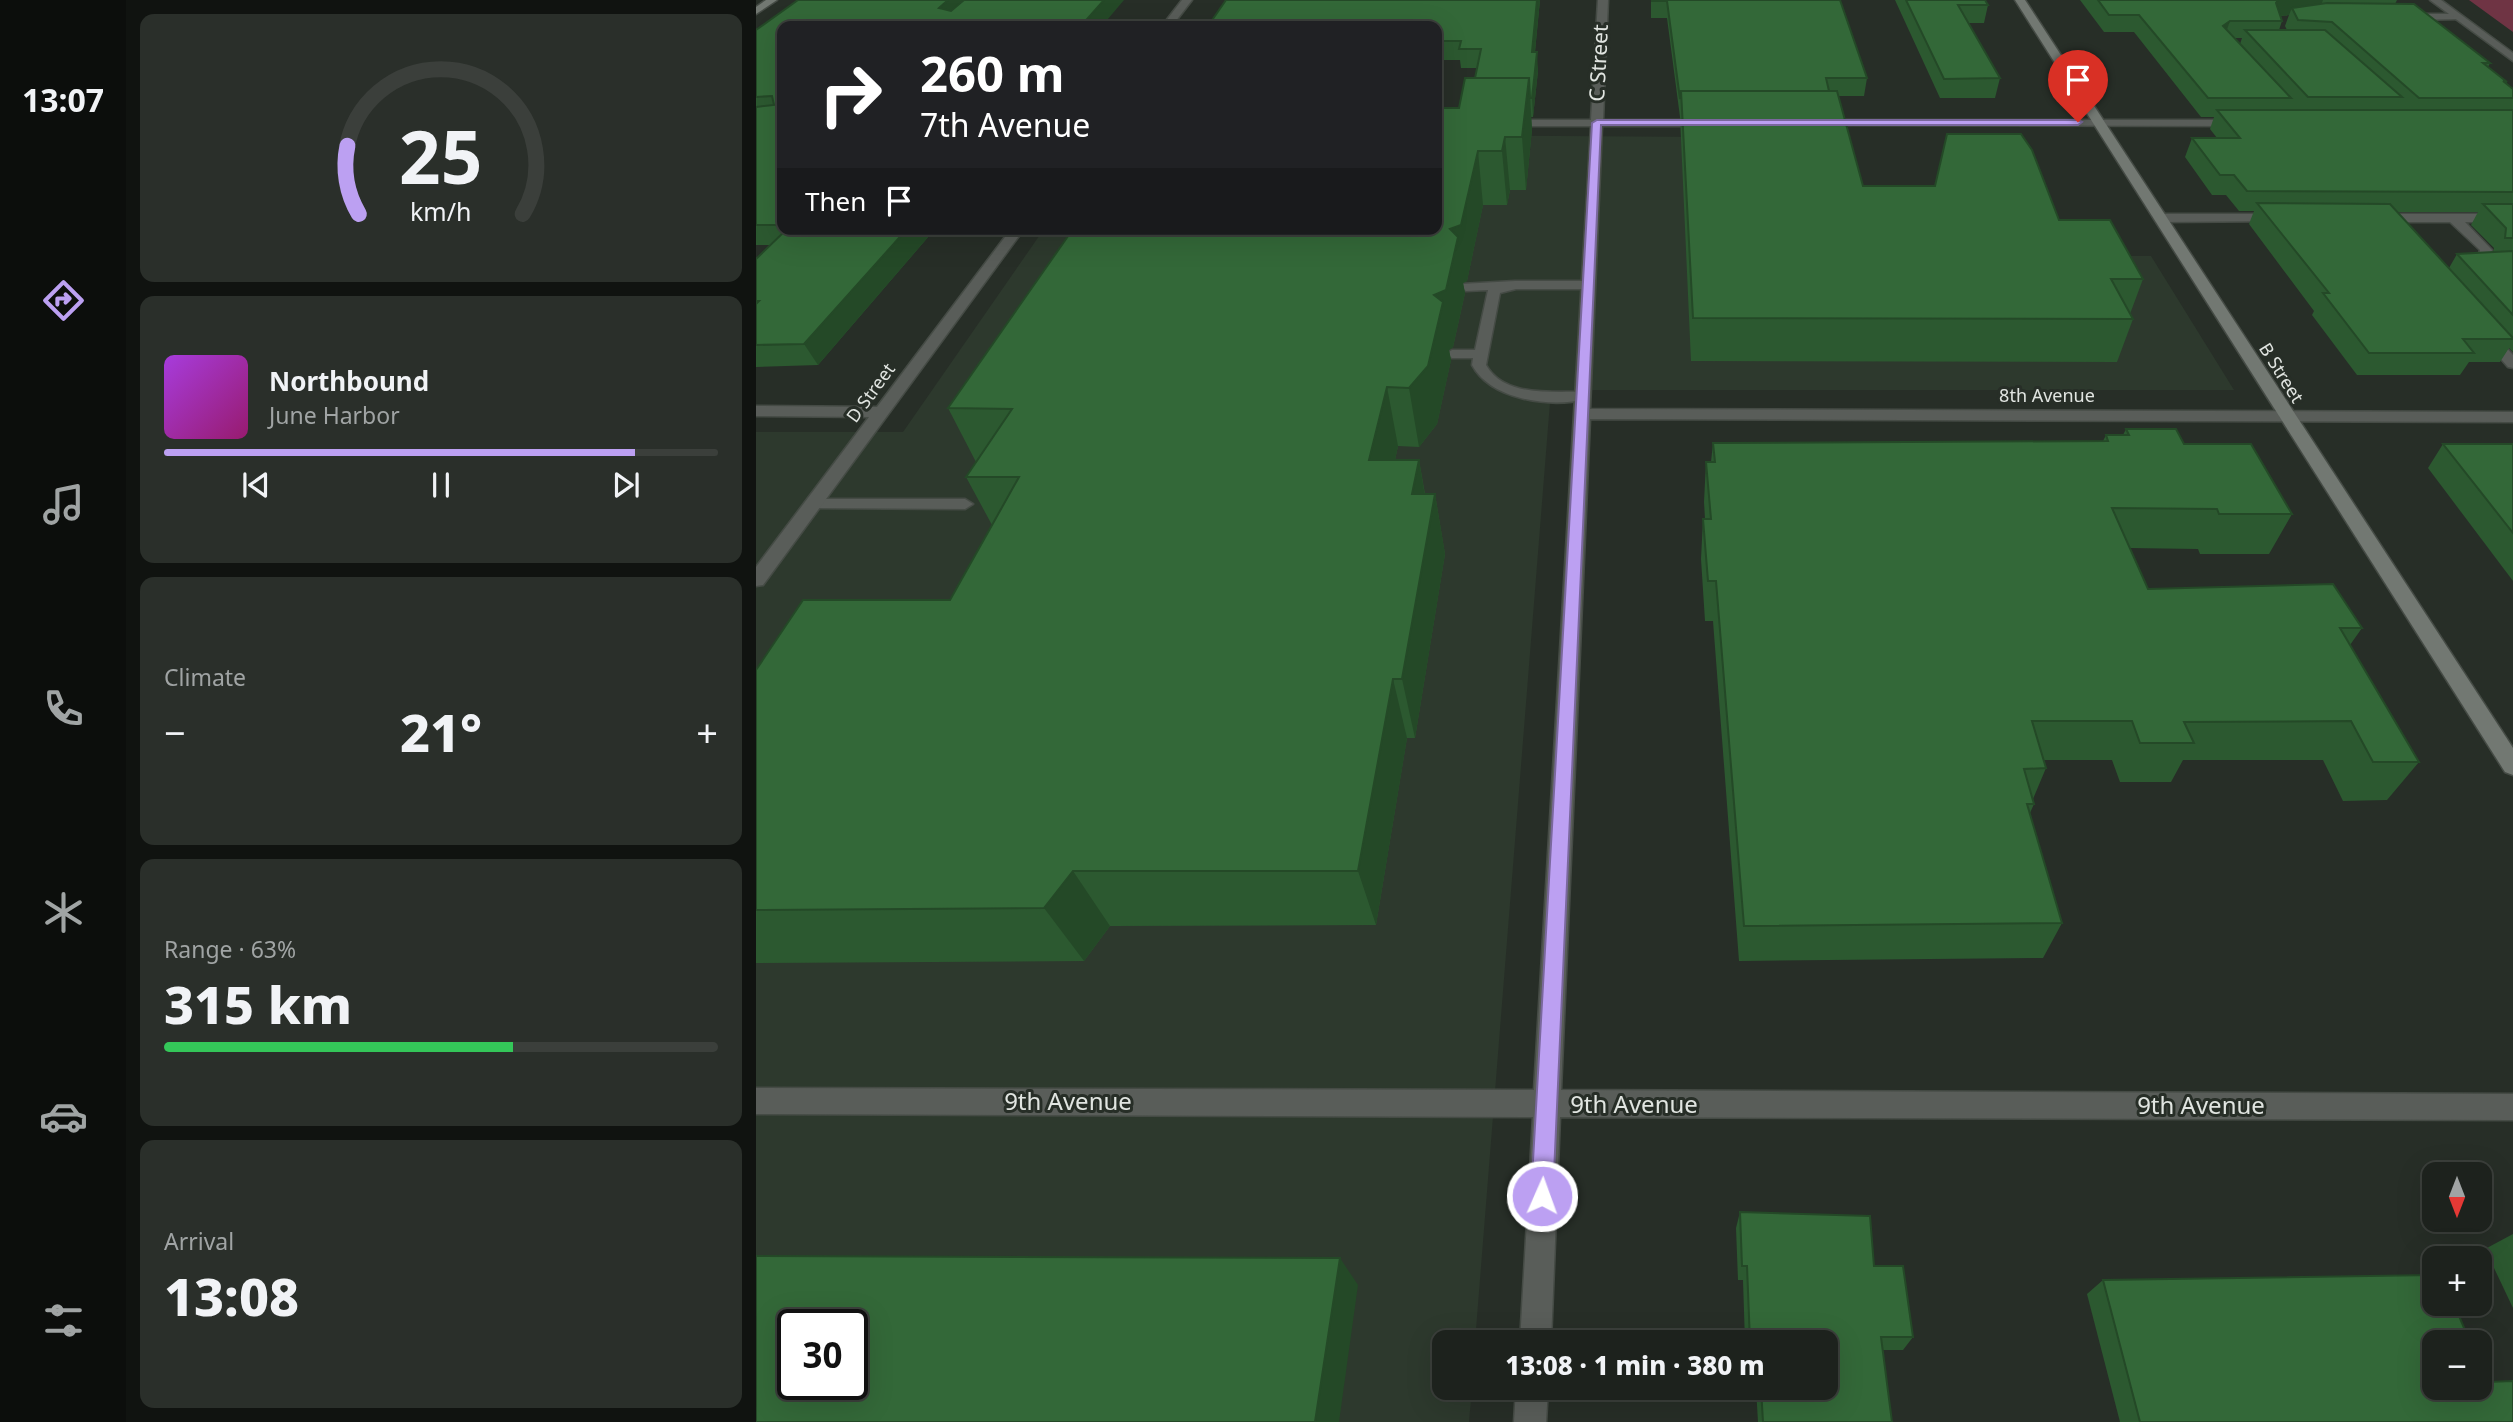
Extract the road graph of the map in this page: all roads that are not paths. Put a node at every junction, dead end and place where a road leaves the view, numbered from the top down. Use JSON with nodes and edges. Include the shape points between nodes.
{"nodes":[{"id":1,"x":772,"y":0,"type":"edge"},
{"id":2,"x":1187,"y":0,"type":"edge"},
{"id":3,"x":1603,"y":0,"type":"edge"},
{"id":4,"x":2020,"y":0,"type":"edge"},
{"id":5,"x":2435,"y":0,"type":"edge"},
{"id":6,"x":756,"y":11,"type":"edge"},
{"id":7,"x":2397,"y":16,"type":"edge"},
{"id":8,"x":2458,"y":17,"type":"junction"},
{"id":9,"x":1171,"y":21,"type":"edge"},
{"id":10,"x":2513,"y":58,"type":"edge"},
{"id":11,"x":2099,"y":122,"type":"junction"},
{"id":12,"x":1492,"y":123,"type":"edge"},
{"id":13,"x":1597,"y":123,"type":"junction"},
{"id":14,"x":1717,"y":123,"type":"edge"},
{"id":15,"x":1799,"y":123,"type":"edge"},
{"id":16,"x":2255,"y":123,"type":"edge"},
{"id":17,"x":2162,"y":218,"type":"junction"},
{"id":18,"x":2286,"y":218,"type":"edge"},
{"id":19,"x":2363,"y":218,"type":"edge"},
{"id":20,"x":2383,"y":218,"type":"junction"},
{"id":21,"x":2453,"y":218,"type":"junction"},
{"id":22,"x":2513,"y":218,"type":"edge"},
{"id":23,"x":2396,"y":232,"type":"edge"},
{"id":24,"x":1014,"y":235,"type":"edge"},
{"id":25,"x":2482,"y":265,"type":"edge"},
{"id":26,"x":1588,"y":285,"type":"junction"},
{"id":27,"x":1505,"y":286,"type":"junction"},
{"id":28,"x":1466,"y":287,"type":"dead end"},
{"id":29,"x":2476,"y":324,"type":"edge"},
{"id":30,"x":1452,"y":354,"type":"dead end"},
{"id":31,"x":1481,"y":354,"type":"junction"},
{"id":32,"x":2513,"y":364,"type":"edge"},
{"id":33,"x":1582,"y":405,"type":"junction"},
{"id":34,"x":756,"y":411,"type":"edge"},
{"id":35,"x":881,"y":412,"type":"junction"},
{"id":36,"x":2286,"y":416,"type":"junction"},
{"id":37,"x":2513,"y":417,"type":"edge"},
{"id":38,"x":814,"y":504,"type":"junction"},
{"id":39,"x":965,"y":504,"type":"edge"},
{"id":40,"x":756,"y":580,"type":"edge"},
{"id":41,"x":2513,"y":766,"type":"edge"},
{"id":42,"x":756,"y":1101,"type":"edge"},
{"id":43,"x":1546,"y":1105,"type":"junction"},
{"id":44,"x":2513,"y":1107,"type":"edge"},
{"id":45,"x":1536,"y":1330,"type":"edge"},
{"id":46,"x":1531,"y":1400,"type":"edge"},
{"id":47,"x":1530,"y":1422,"type":"edge"}],
"edges":[{"from":1,"to":6,"type":"street"},
{"from":2,"to":9,"type":"street"},
{"from":3,"to":13,"type":"street","name":"C Street"},
{"from":4,"to":11,"type":"street","name":"B Street"},
{"from":5,"to":8,"type":"street"},
{"from":7,"to":8,"type":"lane"},
{"from":8,"to":10,"type":"street"},
{"from":11,"to":15,"type":"street"},
{"from":11,"to":16,"type":"street"},
{"from":11,"to":17,"type":"street","name":"B Street"},
{"from":12,"to":13,"type":"street"},
{"from":13,"to":14,"type":"street"},
{"from":13,"to":26,"type":"street","name":"C Street"},
{"from":17,"to":18,"type":"lane"},
{"from":17,"to":36,"type":"street","name":"B Street"},
{"from":19,"to":20,"type":"lane"},
{"from":20,"to":21,"type":"lane"},
{"from":20,"to":23,"type":"lane"},
{"from":21,"to":22,"type":"lane"},
{"from":21,"to":25,"type":"lane","via":[[2486,250]]},
{"from":24,"to":35,"type":"street","name":"D Street"},
{"from":26,"to":27,"type":"lane"},
{"from":26,"to":33,"type":"street","name":"C Street"},
{"from":27,"to":28,"type":"lane"},
{"from":27,"to":31,"type":"lane","via":[[1493,296]]},
{"from":29,"to":32,"type":"lane"},
{"from":30,"to":31,"type":"lane"},
{"from":31,"to":33,"type":"lane","via":[[1482,375],[1494,384]]},
{"from":33,"to":36,"type":"street","name":"8th Avenue"},
{"from":33,"to":43,"type":"street","name":"C Street"},
{"from":34,"to":35,"type":"street"},
{"from":35,"to":38,"type":"street","name":"D Street"},
{"from":36,"to":37,"type":"street","name":"8th Avenue"},
{"from":36,"to":41,"type":"street","name":"B Street"},
{"from":38,"to":39,"type":"lane"},
{"from":38,"to":40,"type":"street","name":"D Street"},
{"from":42,"to":43,"type":"street","name":"9th Avenue"},
{"from":43,"to":44,"type":"street","name":"9th Avenue"},
{"from":43,"to":45,"type":"street","name":"C Street"},
{"from":46,"to":47,"type":"street"}]}
